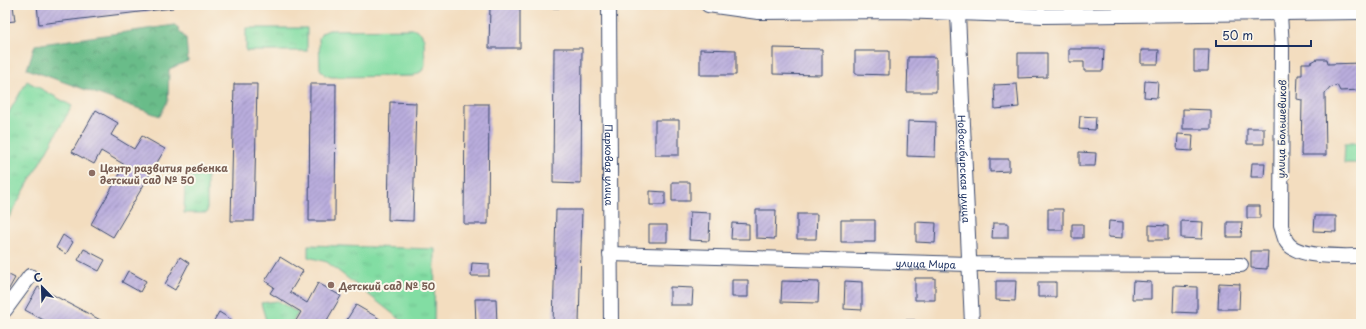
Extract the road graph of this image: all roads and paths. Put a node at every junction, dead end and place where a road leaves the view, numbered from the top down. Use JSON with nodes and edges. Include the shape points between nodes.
{"nodes":[{"id":1,"x":609,"y":5,"type":"edge"},
{"id":2,"x":708,"y":5,"type":"edge"},
{"id":3,"x":1260,"y":10,"type":"edge"},
{"id":4,"x":1361,"y":12,"type":"edge"},
{"id":5,"x":958,"y":14,"type":"junction"},
{"id":6,"x":1280,"y":14,"type":"junction"},
{"id":7,"x":610,"y":254,"type":"junction"},
{"id":8,"x":1361,"y":256,"type":"edge"},
{"id":9,"x":969,"y":264,"type":"junction"},
{"id":10,"x":1241,"y":264,"type":"dead end"},
{"id":11,"x":30,"y":276,"type":"dead end"},
{"id":12,"x":5,"y":310,"type":"edge"},
{"id":13,"x":611,"y":324,"type":"edge"},
{"id":14,"x":972,"y":324,"type":"edge"}],
"edges":[{"from":1,"to":7,"type":"street","name":"Парковая улица"},
{"from":2,"to":5,"type":"street","via":[[758,12],[898,11]]},
{"from":3,"to":5,"type":"street","via":[[1103,16]]},
{"from":3,"to":6,"type":"street"},
{"from":4,"to":6,"type":"street"},
{"from":5,"to":9,"type":"street","name":"Новосибирская улица"},
{"from":6,"to":8,"type":"street","name":"улица Большевиков","via":[[1281,226],[1286,243],[1310,254]]},
{"from":7,"to":9,"type":"street","name":"улица Мира"},
{"from":7,"to":13,"type":"street","name":"Парковая улица"},
{"from":9,"to":10,"type":"street","name":"улица Мира"},
{"from":9,"to":14,"type":"street","name":"Новосибирская улица"},
{"from":11,"to":12,"type":"street"}]}
